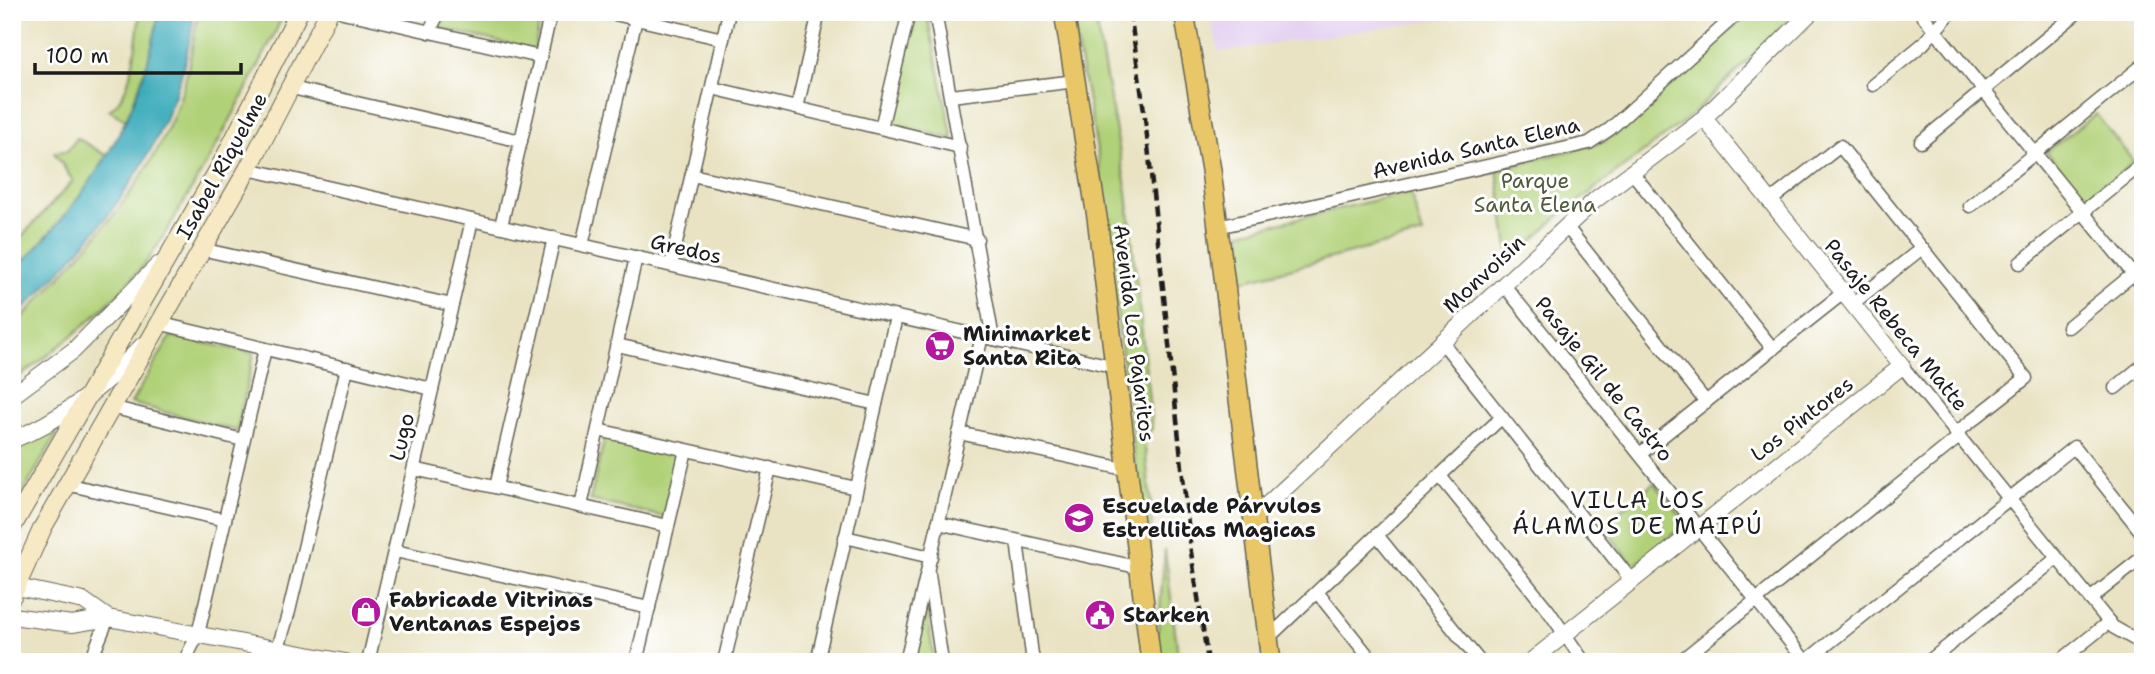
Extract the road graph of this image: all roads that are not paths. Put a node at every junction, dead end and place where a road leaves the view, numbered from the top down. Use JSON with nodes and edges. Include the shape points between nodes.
{"nodes":[{"id":1,"x":299,"y":12,"type":"edge"},
{"id":2,"x":329,"y":12,"type":"edge"},
{"id":3,"x":343,"y":12,"type":"edge"},
{"id":4,"x":439,"y":12,"type":"edge"},
{"id":5,"x":551,"y":12,"type":"edge"},
{"id":6,"x":606,"y":12,"type":"edge"},
{"id":7,"x":729,"y":12,"type":"edge"},
{"id":8,"x":819,"y":12,"type":"edge"},
{"id":9,"x":909,"y":12,"type":"edge"},
{"id":10,"x":935,"y":12,"type":"edge"},
{"id":11,"x":1063,"y":12,"type":"edge"},
{"id":12,"x":1184,"y":12,"type":"edge"},
{"id":13,"x":1740,"y":12,"type":"edge"},
{"id":14,"x":1811,"y":12,"type":"edge"},
{"id":15,"x":1920,"y":12,"type":"edge"},
{"id":16,"x":1951,"y":12,"type":"edge"},
{"id":17,"x":2078,"y":12,"type":"edge"},
{"id":18,"x":636,"y":19,"type":"junction"},
{"id":19,"x":1934,"y":30,"type":"junction"},
{"id":20,"x":429,"y":32,"type":"junction"},
{"id":21,"x":723,"y":39,"type":"junction"},
{"id":22,"x":540,"y":58,"type":"junction"},
{"id":23,"x":2143,"y":65,"type":"edge"},
{"id":24,"x":1076,"y":81,"type":"junction"},
{"id":25,"x":1873,"y":86,"type":"dead end"},
{"id":26,"x":292,"y":88,"type":"junction"},
{"id":27,"x":712,"y":88,"type":"junction"},
{"id":28,"x":1982,"y":89,"type":"junction"},
{"id":29,"x":951,"y":96,"type":"junction"},
{"id":30,"x":797,"y":108,"type":"junction"},
{"id":31,"x":1704,"y":118,"type":"junction"},
{"id":32,"x":881,"y":128,"type":"junction"},
{"id":33,"x":521,"y":141,"type":"junction"},
{"id":34,"x":1921,"y":142,"type":"dead end"},
{"id":35,"x":960,"y":147,"type":"junction"},
{"id":36,"x":2035,"y":153,"type":"junction"},
{"id":37,"x":2143,"y":163,"type":"edge"},
{"id":38,"x":248,"y":169,"type":"junction"},
{"id":39,"x":1631,"y":171,"type":"junction"},
{"id":40,"x":692,"y":175,"type":"junction"},
{"id":41,"x":1770,"y":201,"type":"junction"},
{"id":42,"x":1970,"y":206,"type":"dead end"},
{"id":43,"x":2082,"y":212,"type":"junction"},
{"id":44,"x":472,"y":220,"type":"junction"},
{"id":45,"x":500,"y":226,"type":"junction"},
{"id":46,"x":1566,"y":226,"type":"junction"},
{"id":47,"x":1218,"y":227,"type":"junction"},
{"id":48,"x":554,"y":238,"type":"junction"},
{"id":49,"x":977,"y":239,"type":"junction"},
{"id":50,"x":174,"y":245,"type":"junction"},
{"id":51,"x":582,"y":245,"type":"junction"},
{"id":52,"x":1922,"y":248,"type":"junction"},
{"id":53,"x":201,"y":249,"type":"junction"},
{"id":54,"x":636,"y":257,"type":"junction"},
{"id":55,"x":2020,"y":263,"type":"dead end"},
{"id":56,"x":671,"y":265,"type":"junction"},
{"id":57,"x":2138,"y":270,"type":"edge"},
{"id":58,"x":1503,"y":285,"type":"junction"},
{"id":59,"x":2143,"y":286,"type":"edge"},
{"id":60,"x":1848,"y":298,"type":"junction"},
{"id":61,"x":452,"y":305,"type":"junction"},
{"id":62,"x":896,"y":317,"type":"junction"},
{"id":63,"x":2068,"y":327,"type":"dead end"},
{"id":64,"x":154,"y":331,"type":"junction"},
{"id":65,"x":987,"y":338,"type":"junction"},
{"id":66,"x":1442,"y":342,"type":"junction"},
{"id":67,"x":617,"y":345,"type":"junction"},
{"id":68,"x":265,"y":349,"type":"junction"},
{"id":69,"x":1773,"y":349,"type":"junction"},
{"id":70,"x":2143,"y":365,"type":"edge"},
{"id":71,"x":1902,"y":366,"type":"junction"},
{"id":72,"x":1116,"y":367,"type":"junction"},
{"id":73,"x":347,"y":368,"type":"junction"},
{"id":74,"x":2115,"y":388,"type":"dead end"},
{"id":75,"x":432,"y":389,"type":"junction"},
{"id":76,"x":12,"y":396,"type":"edge"},
{"id":77,"x":85,"y":399,"type":"junction"},
{"id":78,"x":1706,"y":402,"type":"junction"},
{"id":79,"x":876,"y":404,"type":"junction"},
{"id":80,"x":111,"y":407,"type":"junction"},
{"id":81,"x":1502,"y":417,"type":"junction"},
{"id":82,"x":598,"y":430,"type":"junction"},
{"id":83,"x":959,"y":433,"type":"junction"},
{"id":84,"x":1958,"y":435,"type":"junction"},
{"id":85,"x":12,"y":440,"type":"edge"},
{"id":86,"x":243,"y":440,"type":"junction"},
{"id":87,"x":686,"y":450,"type":"junction"},
{"id":88,"x":1640,"y":454,"type":"junction"},
{"id":89,"x":770,"y":468,"type":"junction"},
{"id":90,"x":414,"y":469,"type":"junction"},
{"id":91,"x":1129,"y":470,"type":"junction"},
{"id":92,"x":1440,"y":475,"type":"junction"},
{"id":93,"x":66,"y":484,"type":"junction"},
{"id":94,"x":496,"y":487,"type":"junction"},
{"id":95,"x":856,"y":488,"type":"junction"},
{"id":96,"x":2009,"y":499,"type":"junction"},
{"id":97,"x":581,"y":506,"type":"junction"},
{"id":98,"x":1254,"y":517,"type":"junction"},
{"id":99,"x":225,"y":520,"type":"junction"},
{"id":100,"x":939,"y":523,"type":"junction"},
{"id":101,"x":668,"y":526,"type":"junction"},
{"id":102,"x":12,"y":527,"type":"edge"},
{"id":103,"x":1699,"y":528,"type":"junction"},
{"id":104,"x":2143,"y":534,"type":"edge"},
{"id":105,"x":1377,"y":535,"type":"junction"},
{"id":106,"x":845,"y":537,"type":"junction"},
{"id":107,"x":1017,"y":541,"type":"junction"},
{"id":108,"x":395,"y":551,"type":"junction"},
{"id":109,"x":2143,"y":557,"type":"edge"},
{"id":110,"x":2057,"y":558,"type":"junction"},
{"id":111,"x":929,"y":562,"type":"junction"},
{"id":112,"x":1141,"y":568,"type":"junction"},
{"id":113,"x":1632,"y":581,"type":"junction"},
{"id":114,"x":14,"y":590,"type":"edge"},
{"id":115,"x":1317,"y":592,"type":"junction"},
{"id":116,"x":2090,"y":599,"type":"junction"},
{"id":117,"x":1757,"y":600,"type":"junction"},
{"id":118,"x":649,"y":608,"type":"junction"},
{"id":119,"x":12,"y":616,"type":"edge"},
{"id":120,"x":108,"y":618,"type":"junction"},
{"id":121,"x":2109,"y":622,"type":"junction"},
{"id":122,"x":198,"y":634,"type":"junction"},
{"id":123,"x":1563,"y":636,"type":"junction"},
{"id":124,"x":1268,"y":639,"type":"junction"},
{"id":125,"x":2143,"y":644,"type":"edge"},
{"id":126,"x":277,"y":656,"type":"edge"},
{"id":127,"x":90,"y":662,"type":"edge"},
{"id":128,"x":184,"y":662,"type":"edge"},
{"id":129,"x":345,"y":662,"type":"edge"},
{"id":130,"x":368,"y":662,"type":"edge"},
{"id":131,"x":636,"y":662,"type":"edge"},
{"id":132,"x":724,"y":662,"type":"edge"},
{"id":133,"x":817,"y":662,"type":"edge"},
{"id":134,"x":906,"y":662,"type":"edge"},
{"id":135,"x":942,"y":662,"type":"edge"},
{"id":136,"x":1033,"y":662,"type":"edge"},
{"id":137,"x":1151,"y":662,"type":"edge"},
{"id":138,"x":1270,"y":662,"type":"edge"},
{"id":139,"x":1373,"y":662,"type":"edge"},
{"id":140,"x":1480,"y":662,"type":"edge"},
{"id":141,"x":1531,"y":662,"type":"edge"},
{"id":142,"x":1584,"y":662,"type":"edge"},
{"id":143,"x":1679,"y":662,"type":"edge"},
{"id":144,"x":1806,"y":662,"type":"edge"},
{"id":145,"x":1928,"y":662,"type":"edge"},
{"id":146,"x":2059,"y":662,"type":"edge"}],
"edges":[{"from":1,"to":50,"type":"main road","via":[[245,121]]},
{"from":2,"to":26,"type":"main road","name":"Isabel Riquelme"},
{"from":3,"to":20,"type":"street"},
{"from":4,"to":20,"type":"street"},
{"from":5,"to":22,"type":"street"},
{"from":6,"to":18,"type":"street"},
{"from":7,"to":21,"type":"street"},
{"from":8,"to":30,"type":"street"},
{"from":9,"to":32,"type":"street"},
{"from":10,"to":29,"type":"street"},
{"from":11,"to":24,"type":"main road","name":"Avenida Los Pajaritos"},
{"from":12,"to":47,"type":"main road"},
{"from":13,"to":47,"type":"street","name":"Avenida Santa Elena","via":[[1589,143]]},
{"from":14,"to":31,"type":"street","name":"Monvoisin"},
{"from":15,"to":19,"type":"street"},
{"from":16,"to":19,"type":"street"},
{"from":17,"to":28,"type":"street"},
{"from":18,"to":21,"type":"street"},
{"from":18,"to":51,"type":"street"},
{"from":19,"to":25,"type":"street"},
{"from":19,"to":28,"type":"street"},
{"from":20,"to":22,"type":"street"},
{"from":21,"to":27,"type":"street"},
{"from":22,"to":33,"type":"street"},
{"from":23,"to":36,"type":"street"},
{"from":24,"to":29,"type":"street"},
{"from":24,"to":72,"type":"main road","name":"Avenida Los Pajaritos"},
{"from":26,"to":33,"type":"street"},
{"from":26,"to":38,"type":"main road","name":"Isabel Riquelme"},
{"from":27,"to":30,"type":"street"},
{"from":27,"to":40,"type":"street"},
{"from":28,"to":34,"type":"street"},
{"from":28,"to":36,"type":"street"},
{"from":29,"to":35,"type":"street"},
{"from":30,"to":32,"type":"street"},
{"from":31,"to":39,"type":"street","name":"Monvoisin"},
{"from":31,"to":41,"type":"street","name":"Pasaje Rebeca Matte"},
{"from":32,"to":35,"type":"street"},
{"from":33,"to":45,"type":"street"},
{"from":35,"to":49,"type":"street"},
{"from":36,"to":42,"type":"street"},
{"from":36,"to":43,"type":"street"},
{"from":37,"to":43,"type":"street"},
{"from":38,"to":44,"type":"street","name":"Gredos"},
{"from":38,"to":53,"type":"main road","name":"Isabel Riquelme"},
{"from":39,"to":46,"type":"street","name":"Monvoisin"},
{"from":39,"to":69,"type":"street"},
{"from":40,"to":49,"type":"street"},
{"from":40,"to":56,"type":"street"},
{"from":41,"to":52,"type":"street","via":[[1840,146]]},
{"from":41,"to":60,"type":"street","name":"Pasaje Rebeca Matte"},
{"from":43,"to":55,"type":"street"},
{"from":43,"to":57,"type":"street"},
{"from":44,"to":45,"type":"street","name":"Gredos"},
{"from":44,"to":61,"type":"street","name":"Lugo"},
{"from":45,"to":48,"type":"street","name":"Gredos"},
{"from":46,"to":58,"type":"street","name":"Monvoisin"},
{"from":46,"to":78,"type":"street"},
{"from":47,"to":98,"type":"main road"},
{"from":48,"to":51,"type":"street","name":"Gredos"},
{"from":48,"to":94,"type":"street"},
{"from":49,"to":65,"type":"street"},
{"from":50,"to":76,"type":"street","via":[[94,332]]},
{"from":50,"to":77,"type":"main road"},
{"from":51,"to":54,"type":"street","name":"Gredos"},
{"from":52,"to":60,"type":"street"},
{"from":52,"to":84,"type":"street","via":[[2026,378]]},
{"from":53,"to":61,"type":"street"},
{"from":53,"to":64,"type":"main road","name":"Isabel Riquelme"},
{"from":54,"to":56,"type":"street","name":"Gredos"},
{"from":54,"to":67,"type":"street"},
{"from":56,"to":62,"type":"street","name":"Gredos"},
{"from":57,"to":59,"type":"street"},
{"from":57,"to":63,"type":"street"},
{"from":58,"to":66,"type":"street","name":"Monvoisin"},
{"from":58,"to":88,"type":"street","name":"Pasaje Gil de Castro"},
{"from":60,"to":69,"type":"street"},
{"from":60,"to":71,"type":"street","name":"Pasaje Rebeca Matte"},
{"from":61,"to":75,"type":"street","name":"Lugo"},
{"from":62,"to":65,"type":"street","name":"Gredos"},
{"from":62,"to":79,"type":"street"},
{"from":64,"to":68,"type":"street"},
{"from":64,"to":77,"type":"street"},
{"from":64,"to":80,"type":"main road","name":"Isabel Riquelme"},
{"from":65,"to":72,"type":"street","name":"Gredos"},
{"from":65,"to":83,"type":"street"},
{"from":66,"to":81,"type":"street"},
{"from":66,"to":98,"type":"street","name":"Monvoisin"},
{"from":67,"to":79,"type":"street"},
{"from":67,"to":82,"type":"street"},
{"from":68,"to":73,"type":"street"},
{"from":68,"to":86,"type":"street"},
{"from":69,"to":78,"type":"street"},
{"from":70,"to":74,"type":"street"},
{"from":71,"to":84,"type":"street","name":"Pasaje Rebeca Matte"},
{"from":71,"to":103,"type":"street","name":"Los Pintores"},
{"from":72,"to":91,"type":"main road","name":"Avenida Los Pajaritos"},
{"from":73,"to":75,"type":"street"},
{"from":73,"to":126,"type":"street"},
{"from":75,"to":90,"type":"street","name":"Lugo"},
{"from":77,"to":85,"type":"street"},
{"from":77,"to":102,"type":"main road"},
{"from":78,"to":88,"type":"street"},
{"from":79,"to":95,"type":"street"},
{"from":80,"to":86,"type":"street"},
{"from":80,"to":93,"type":"main road","name":"Isabel Riquelme"},
{"from":81,"to":92,"type":"street"},
{"from":81,"to":113,"type":"street"},
{"from":82,"to":87,"type":"street"},
{"from":82,"to":97,"type":"street"},
{"from":83,"to":91,"type":"street"},
{"from":83,"to":100,"type":"street"},
{"from":84,"to":96,"type":"street","name":"Pasaje Rebeca Matte"},
{"from":84,"to":117,"type":"street"},
{"from":86,"to":99,"type":"street"},
{"from":87,"to":89,"type":"street"},
{"from":87,"to":101,"type":"street"},
{"from":88,"to":103,"type":"street","name":"Pasaje Gil de Castro"},
{"from":89,"to":95,"type":"street"},
{"from":89,"to":132,"type":"street"},
{"from":90,"to":94,"type":"street"},
{"from":90,"to":108,"type":"street","name":"Lugo"},
{"from":91,"to":112,"type":"main road","name":"Avenida Los Pajaritos"},
{"from":92,"to":105,"type":"street"},
{"from":92,"to":123,"type":"street","via":[[1548,610]]},
{"from":93,"to":99,"type":"street"},
{"from":93,"to":114,"type":"main road","name":"Isabel Riquelme"},
{"from":94,"to":97,"type":"street"},
{"from":95,"to":106,"type":"street"},
{"from":96,"to":104,"type":"street","via":[[2074,447]]},
{"from":96,"to":110,"type":"street","name":"Pasaje Rebeca Matte"},
{"from":96,"to":144,"type":"street"},
{"from":97,"to":101,"type":"street"},
{"from":98,"to":124,"type":"main road"},
{"from":99,"to":122,"type":"street"},
{"from":100,"to":107,"type":"street"},
{"from":100,"to":111,"type":"street"},
{"from":101,"to":118,"type":"street"},
{"from":103,"to":113,"type":"street","name":"Los Pintores"},
{"from":103,"to":117,"type":"street","name":"Pasaje Gil de Castro"},
{"from":105,"to":115,"type":"street"},
{"from":105,"to":140,"type":"street"},
{"from":106,"to":111,"type":"street"},
{"from":106,"to":133,"type":"street"},
{"from":107,"to":112,"type":"street"},
{"from":107,"to":136,"type":"street"},
{"from":108,"to":118,"type":"street"},
{"from":108,"to":130,"type":"street","name":"Lugo"},
{"from":109,"to":116,"type":"street"},
{"from":110,"to":116,"type":"street","name":"Pasaje Rebeca Matte"},
{"from":110,"to":145,"type":"street"},
{"from":111,"to":134,"type":"street"},
{"from":111,"to":135,"type":"street"},
{"from":112,"to":137,"type":"main road","name":"Avenida Los Pajaritos"},
{"from":113,"to":123,"type":"street","name":"Los Pintores"},
{"from":114,"to":120,"type":"street","via":[[84,601]]},
{"from":115,"to":124,"type":"street"},
{"from":115,"to":139,"type":"street"},
{"from":116,"to":121,"type":"street","name":"Pasaje Rebeca Matte"},
{"from":117,"to":143,"type":"street"},
{"from":117,"to":144,"type":"street","name":"Pasaje Gil de Castro"},
{"from":118,"to":131,"type":"street"},
{"from":119,"to":120,"type":"street","via":[[72,624]]},
{"from":120,"to":122,"type":"street"},
{"from":120,"to":127,"type":"street"},
{"from":121,"to":125,"type":"street","name":"Pasaje Rebeca Matte"},
{"from":121,"to":146,"type":"street"},
{"from":122,"to":126,"type":"street"},
{"from":122,"to":128,"type":"street"},
{"from":123,"to":141,"type":"street","name":"Los Pintores"},
{"from":123,"to":142,"type":"street"},
{"from":124,"to":138,"type":"main road"},
{"from":126,"to":129,"type":"street"}]}
